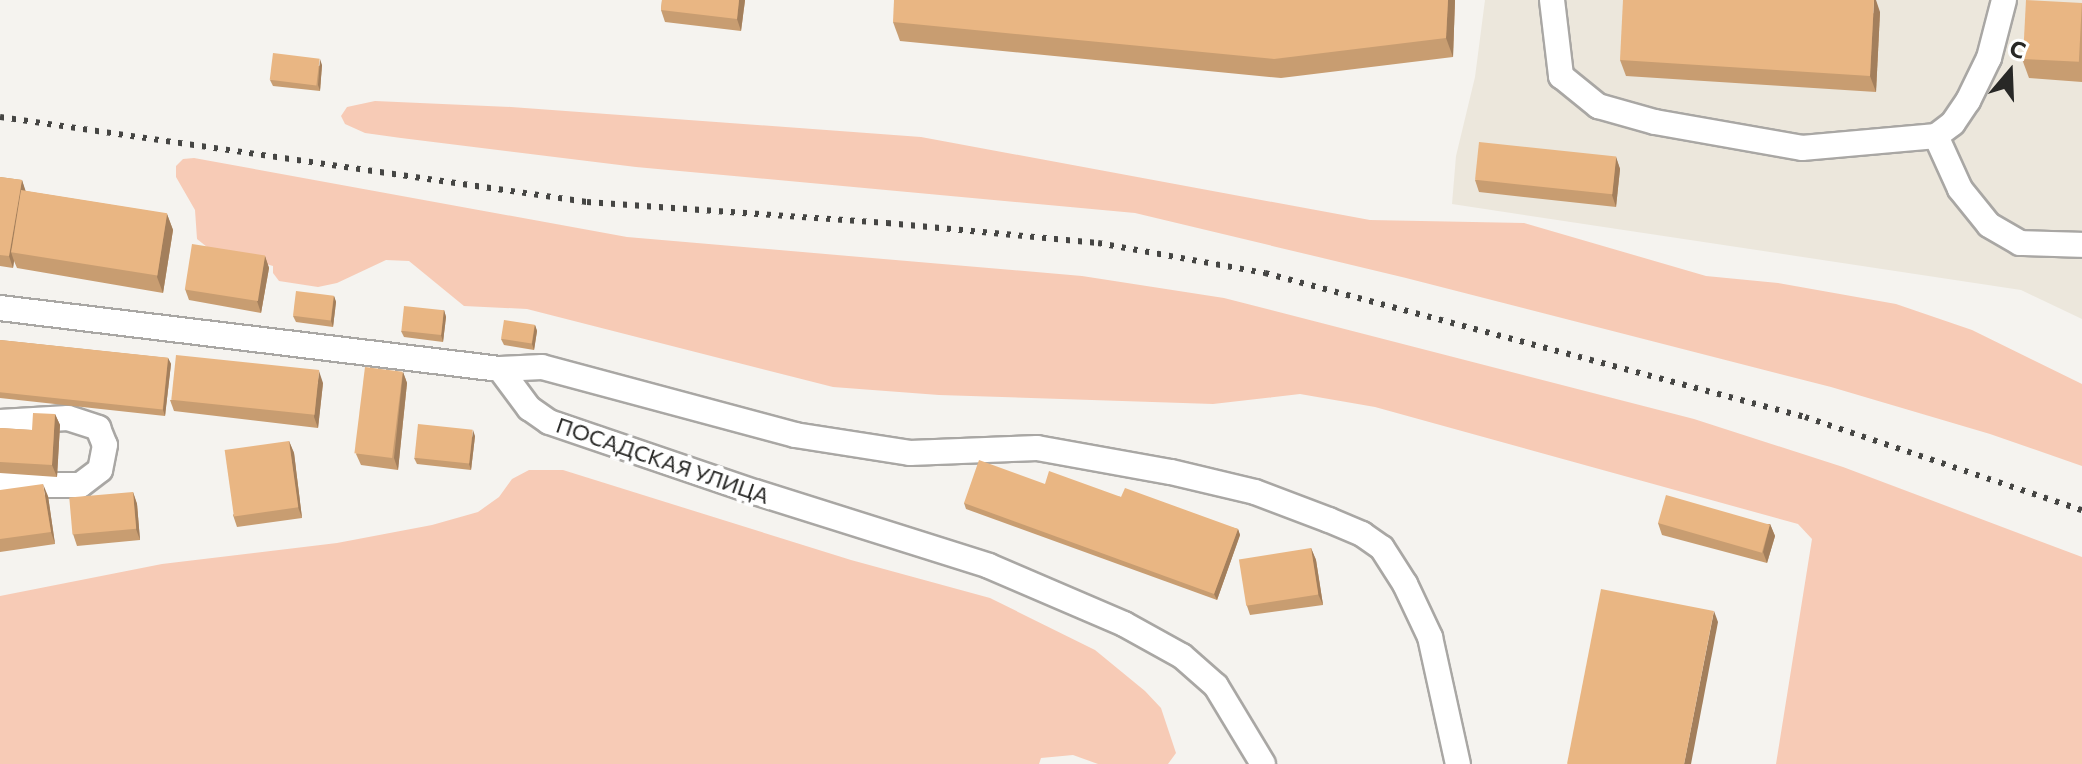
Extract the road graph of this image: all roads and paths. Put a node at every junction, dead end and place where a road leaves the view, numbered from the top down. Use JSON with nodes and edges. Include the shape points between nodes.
{"nodes":[{"id":1,"x":1552,"y":0,"type":"edge"},
{"id":2,"x":2004,"y":0,"type":"edge"},
{"id":3,"x":1936,"y":136,"type":"junction"},
{"id":4,"x":2082,"y":245,"type":"edge"},
{"id":5,"x":0,"y":308,"type":"edge"},
{"id":6,"x":500,"y":369,"type":"junction"},
{"id":7,"x":0,"y":422,"type":"edge"},
{"id":8,"x":0,"y":485,"type":"edge"},
{"id":9,"x":1263,"y":764,"type":"edge"},
{"id":10,"x":1458,"y":764,"type":"edge"}],
"edges":[{"from":1,"to":3,"type":"lane","via":[[1561,76],[1598,106],[1655,122],[1802,148]]},
{"from":2,"to":3,"type":"lane","via":[[1989,58],[1968,101]]},
{"from":3,"to":4,"type":"lane","via":[[1960,189],[1989,225],[2020,243]]},
{"from":5,"to":6,"type":"lane"},
{"from":6,"to":9,"type":"lane","name":"ПОСАДСКАЯ УЛИЦА","via":[[529,408],[549,422],[989,566],[1124,624],[1182,656],[1216,686]]},
{"from":6,"to":10,"type":"lane","via":[[542,367],[795,435],[910,453],[1037,448],[1171,472],[1255,492],[1329,520],[1382,548],[1405,584],[1430,637]]},
{"from":7,"to":8,"type":"lane","via":[[52,416],[77,420],[98,428],[105,445],[100,470],[80,485]]}]}
